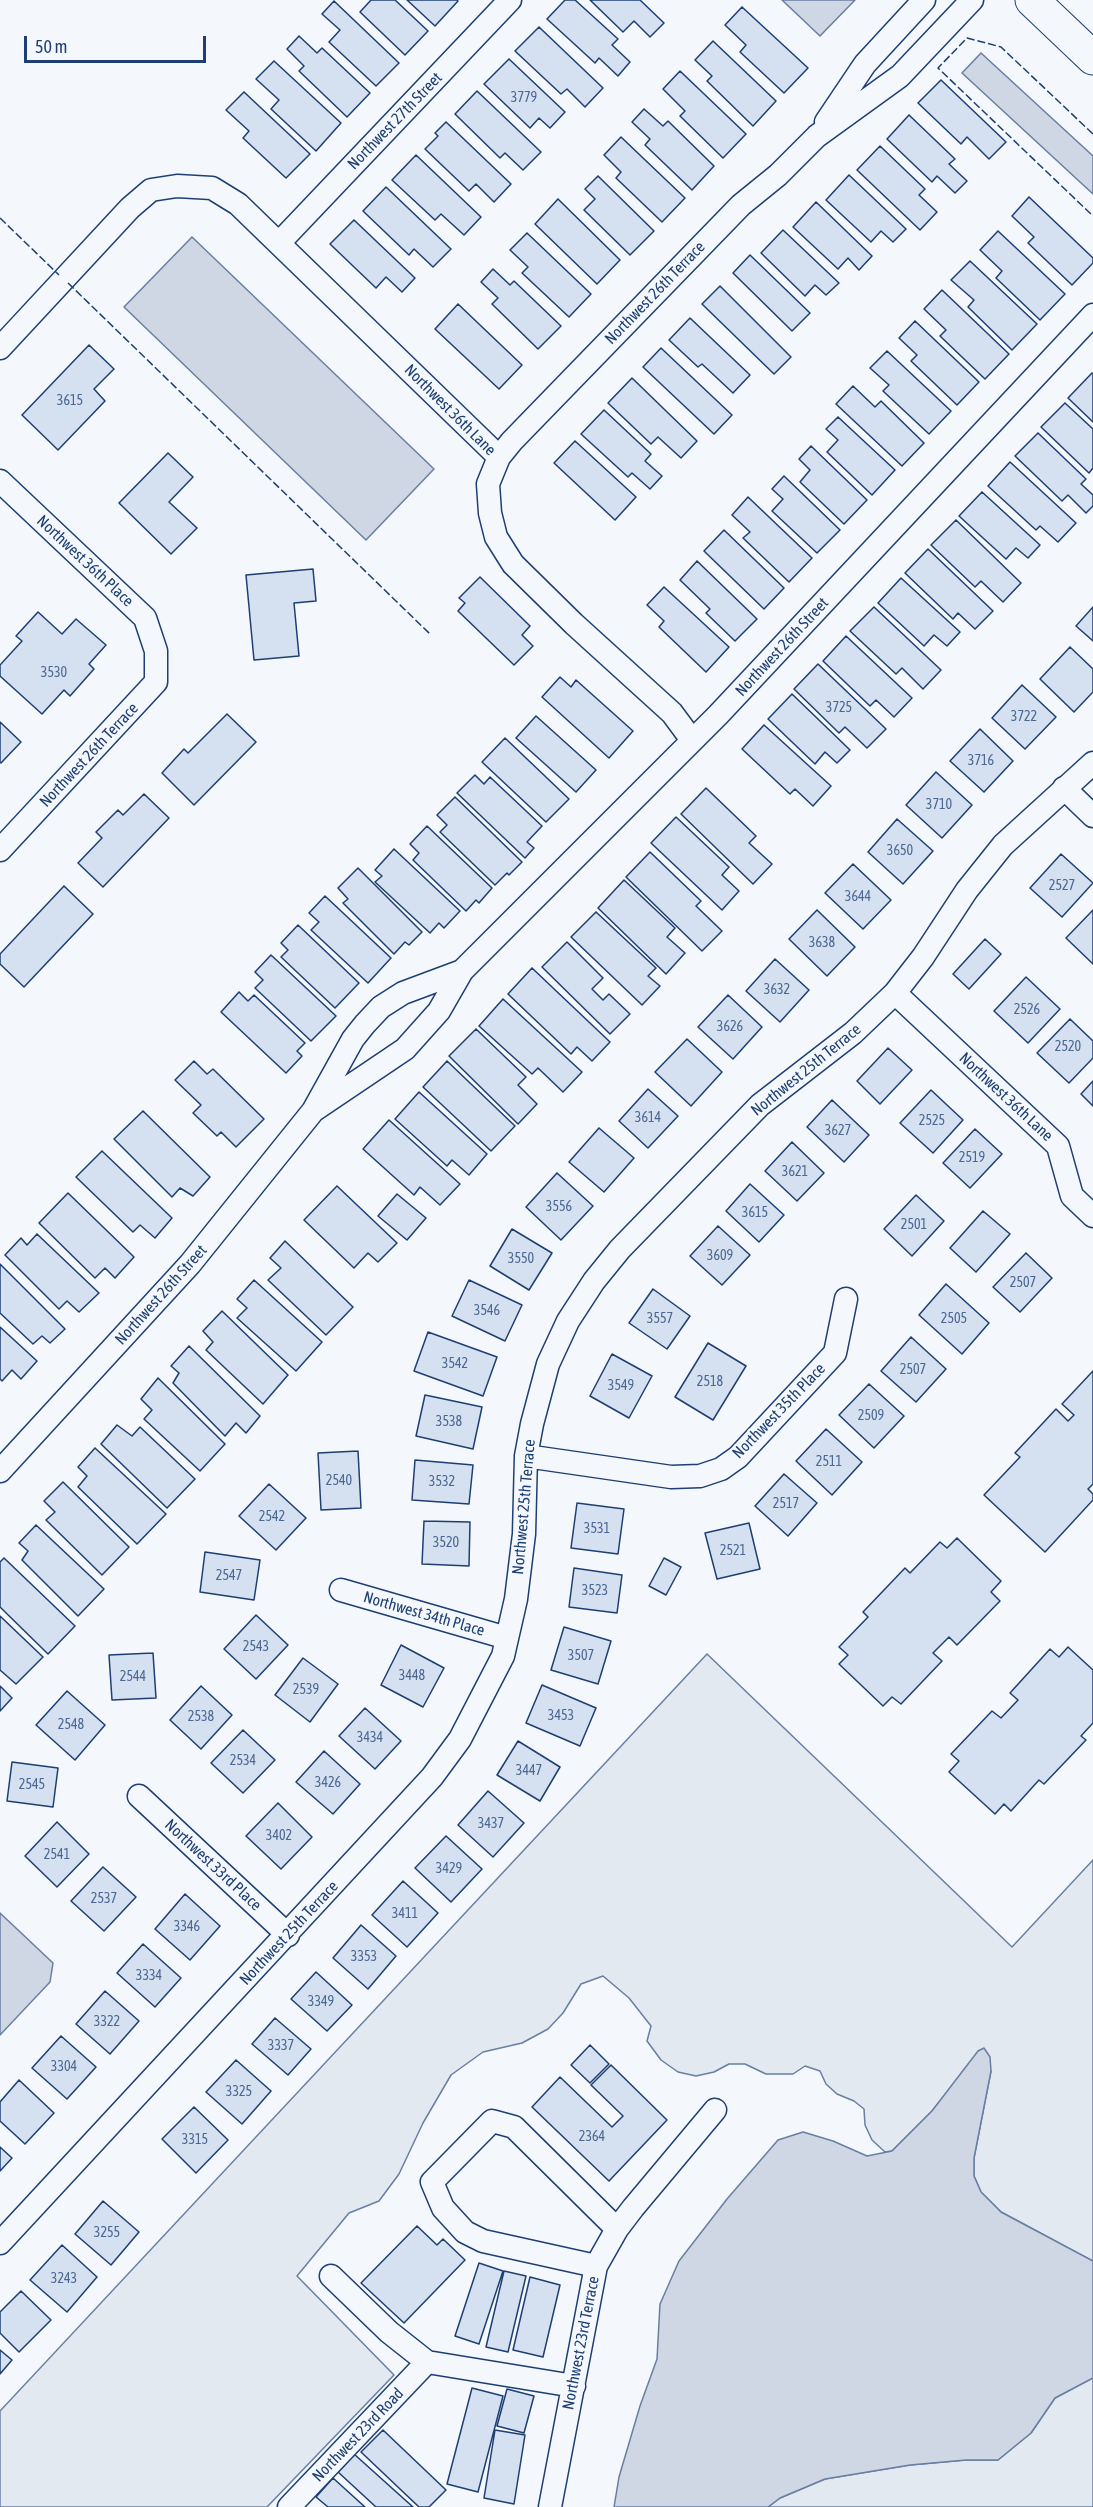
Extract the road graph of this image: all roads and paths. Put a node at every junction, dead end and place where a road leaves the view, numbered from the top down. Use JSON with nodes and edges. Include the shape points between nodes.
{"nodes":[{"id":1,"x":510,"y":0,"type":"edge"},
{"id":2,"x":924,"y":0,"type":"edge"},
{"id":3,"x":972,"y":0,"type":"edge"},
{"id":4,"x":1032,"y":0,"type":"edge"},
{"id":5,"x":1093,"y":58,"type":"edge"},
{"id":6,"x":817,"y":136,"type":"junction"},
{"id":7,"x":279,"y":243,"type":"junction"},
{"id":8,"x":1093,"y":315,"type":"edge"},
{"id":9,"x":0,"y":348,"type":"edge"},
{"id":10,"x":499,"y":457,"type":"junction"},
{"id":11,"x":0,"y":481,"type":"edge"},
{"id":12,"x":156,"y":651,"type":"joint"},
{"id":13,"x":692,"y":740,"type":"junction"},
{"id":14,"x":1093,"y":763,"type":"edge"},
{"id":15,"x":1065,"y":788,"type":"junction"},
{"id":16,"x":1093,"y":816,"type":"edge"},
{"id":17,"x":0,"y":850,"type":"edge"},
{"id":18,"x":462,"y":971,"type":"junction"},
{"id":19,"x":895,"y":993,"type":"junction"},
{"id":20,"x":313,"y":1111,"type":"junction"},
{"id":21,"x":1093,"y":1216,"type":"edge"},
{"id":22,"x":846,"y":1299,"type":"dead end"},
{"id":23,"x":526,"y":1456,"type":"junction"},
{"id":24,"x":0,"y":1471,"type":"edge"},
{"id":25,"x":341,"y":1590,"type":"dead end"},
{"id":26,"x":507,"y":1638,"type":"junction"},
{"id":27,"x":139,"y":1796,"type":"dead end"},
{"id":28,"x":288,"y":1935,"type":"junction"},
{"id":29,"x":715,"y":2110,"type":"dead end"},
{"id":30,"x":617,"y":2229,"type":"junction"},
{"id":31,"x":0,"y":2243,"type":"edge"},
{"id":32,"x":596,"y":2266,"type":"junction"},
{"id":33,"x":331,"y":2276,"type":"dead end"},
{"id":34,"x":427,"y":2362,"type":"junction"},
{"id":35,"x":574,"y":2386,"type":"junction"},
{"id":36,"x":289,"y":2507,"type":"edge"},
{"id":37,"x":550,"y":2507,"type":"edge"}],
"edges":[{"from":1,"to":7,"type":"street","name":"Northwest 27th Street"},
{"from":2,"to":6,"type":"street","name":"Northwest 26th Terrace","via":[[865,64]]},
{"from":3,"to":6,"type":"street","name":"Northwest 26th Terrace","via":[[900,76]]},
{"from":4,"to":5,"type":"main road"},
{"from":6,"to":10,"type":"street","name":"Northwest 26th Terrace","via":[[741,205]]},
{"from":7,"to":9,"type":"street","name":"Northwest 36th Lane","via":[[238,204],[212,188],[177,186],[151,190]]},
{"from":7,"to":10,"type":"street","name":"Northwest 36th Lane"},
{"from":8,"to":13,"type":"street","name":"Northwest 26th Street"},
{"from":10,"to":13,"type":"street","name":"Northwest 36th Lane","via":[[488,484],[490,513],[496,537],[513,564],[672,713]]},
{"from":11,"to":12,"type":"street","name":"Northwest 36th Place","via":[[145,618]]},
{"from":12,"to":17,"type":"street","name":"Northwest 26th Terrace","via":[[156,682]]},
{"from":13,"to":18,"type":"street","name":"Northwest 26th Street"},
{"from":14,"to":15,"type":"street","name":"Northwest 25th Terrace"},
{"from":15,"to":16,"type":"street"},
{"from":15,"to":19,"type":"street","name":"Northwest 25th Terrace","via":[[1003,845]]},
{"from":18,"to":20,"type":"street","name":"Northwest 26th Street","via":[[439,1011],[405,1049]]},
{"from":18,"to":20,"type":"street","name":"Northwest 26th Street","via":[[403,993],[381,1007],[353,1039]]},
{"from":19,"to":21,"type":"street","name":"Northwest 36th Lane","via":[[1058,1146],[1072,1196]]},
{"from":19,"to":23,"type":"street","name":"Northwest 25th Terrace","via":[[853,1033],[759,1105],[594,1281],[568,1321],[548,1364]]},
{"from":20,"to":24,"type":"street","name":"Northwest 26th Street","via":[[190,1264]]},
{"from":22,"to":23,"type":"street","name":"Northwest 35th Place","via":[[835,1353],[738,1457],[721,1468],[700,1476],[670,1477]]},
{"from":23,"to":26,"type":"street","name":"Northwest 25th Terrace","via":[[524,1534]]},
{"from":25,"to":26,"type":"street","name":"Northwest 34th Place"},
{"from":26,"to":28,"type":"street","name":"Northwest 25th Terrace","via":[[503,1656],[460,1739],[432,1777]]},
{"from":27,"to":28,"type":"street","name":"Northwest 33rd Place"},
{"from":28,"to":31,"type":"street","name":"Northwest 25th Terrace"},
{"from":29,"to":30,"type":"street","name":"Northwest 23rd Terrace"},
{"from":30,"to":32,"type":"street","name":"Northwest 23rd Terrace"},
{"from":30,"to":32,"type":"street","via":[[514,2127],[492,2121],[432,2182],[443,2208],[465,2232],[483,2241]]},
{"from":32,"to":35,"type":"street","name":"Northwest 23rd Terrace"},
{"from":33,"to":34,"type":"street"},
{"from":34,"to":35,"type":"street"},
{"from":34,"to":36,"type":"street","name":"Northwest 23rd Road"},
{"from":35,"to":37,"type":"street","name":"Northwest 23rd Terrace"}]}
